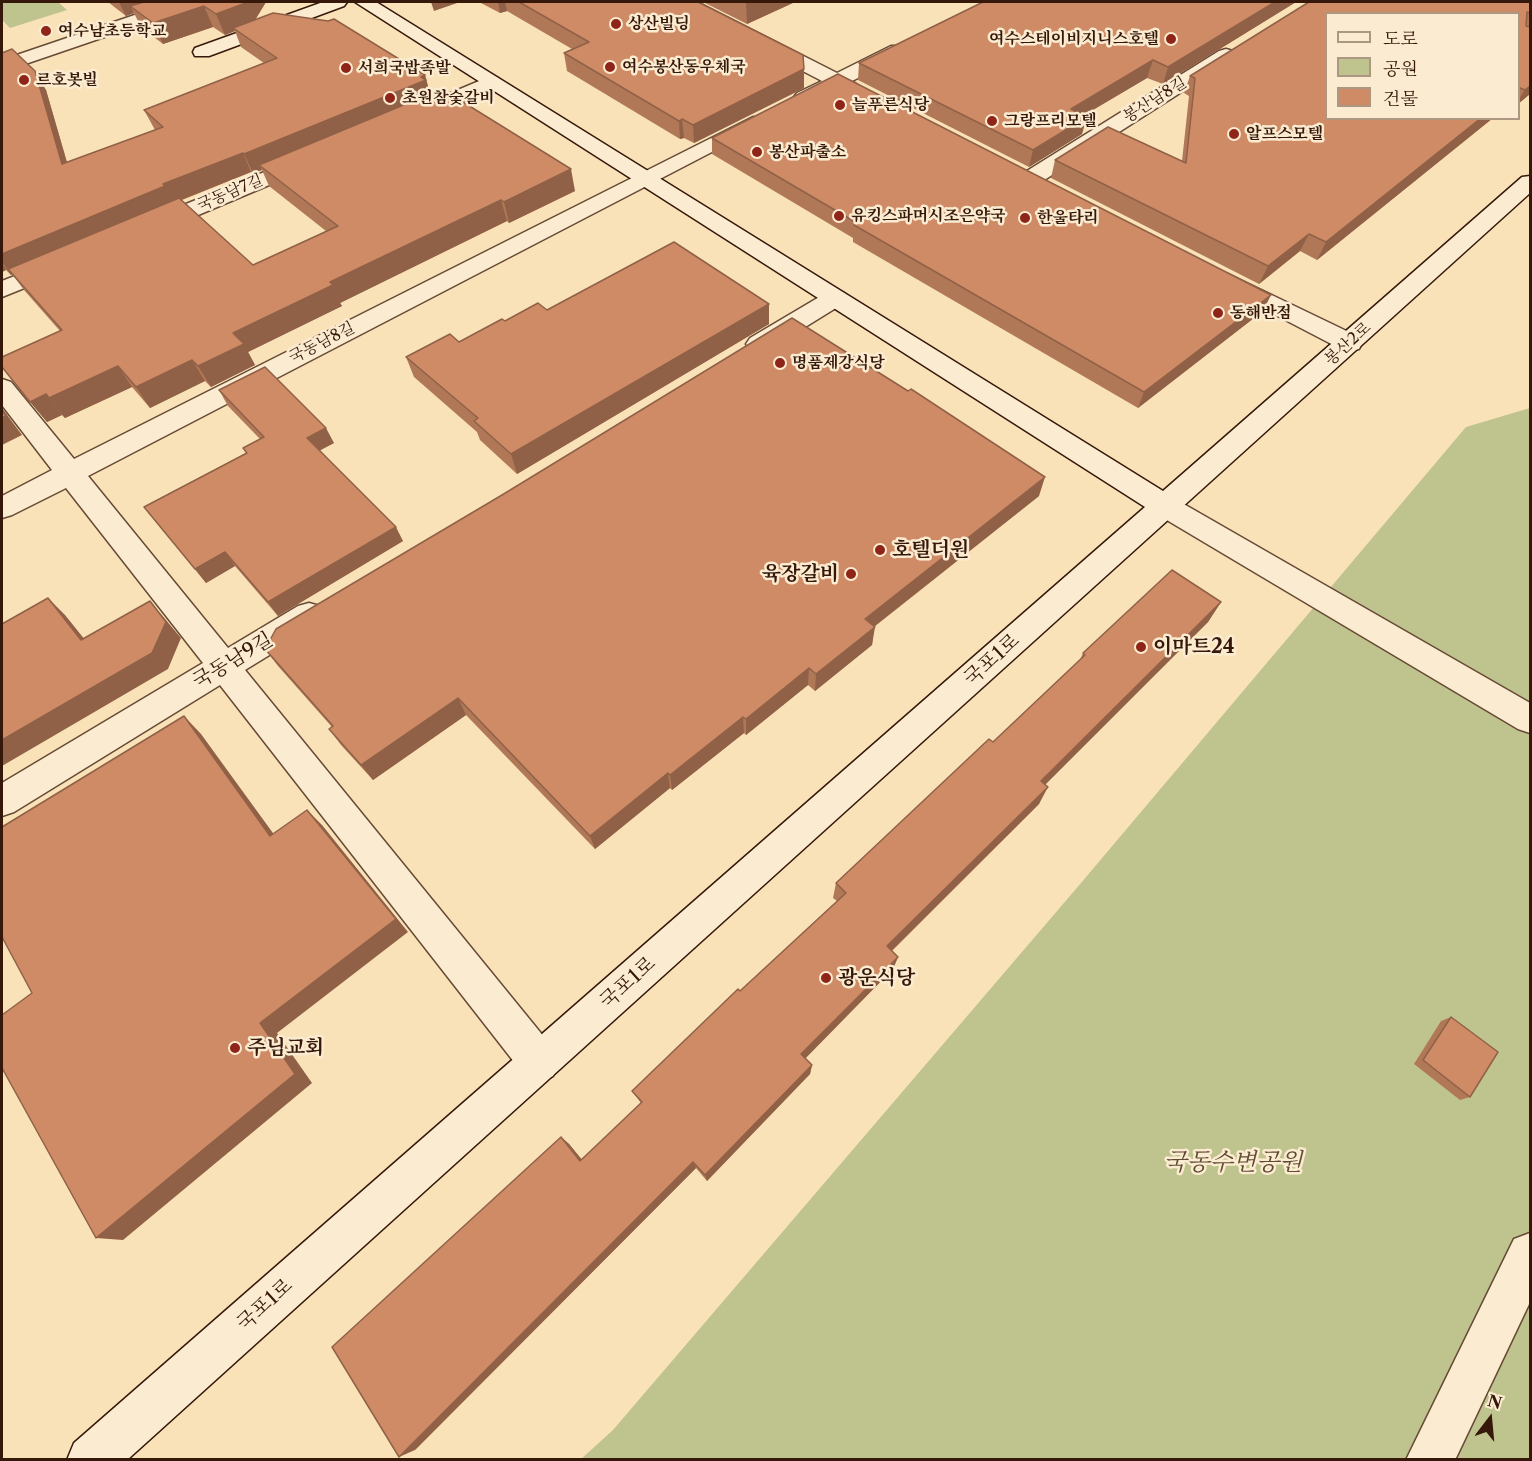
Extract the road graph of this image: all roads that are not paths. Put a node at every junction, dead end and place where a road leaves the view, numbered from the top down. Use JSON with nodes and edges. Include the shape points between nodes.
{"nodes":[{"id":1,"x":189,"y":2,"type":"edge"},
{"id":2,"x":338,"y":2,"type":"edge"},
{"id":3,"x":364,"y":2,"type":"edge"},
{"id":4,"x":684,"y":2,"type":"edge"},
{"id":5,"x":911,"y":44,"type":"edge"},
{"id":6,"x":1241,"y":46,"type":"edge"},
{"id":7,"x":202,"y":52,"type":"dead end"},
{"id":8,"x":2,"y":66,"type":"edge"},
{"id":9,"x":837,"y":80,"type":"junction"},
{"id":10,"x":491,"y":82,"type":"junction"},
{"id":11,"x":868,"y":96,"type":"edge"},
{"id":12,"x":786,"y":106,"type":"edge"},
{"id":13,"x":766,"y":116,"type":"edge"},
{"id":14,"x":393,"y":124,"type":"edge"},
{"id":15,"x":328,"y":151,"type":"edge"},
{"id":16,"x":1010,"y":169,"type":"edge"},
{"id":17,"x":643,"y":178,"type":"junction"},
{"id":18,"x":1030,"y":179,"type":"junction"},
{"id":19,"x":1530,"y":182,"type":"edge"},
{"id":20,"x":1051,"y":190,"type":"edge"},
{"id":21,"x":132,"y":234,"type":"edge"},
{"id":22,"x":78,"y":258,"type":"edge"},
{"id":23,"x":1211,"y":272,"type":"edge"},
{"id":24,"x":2,"y":290,"type":"edge"},
{"id":25,"x":835,"y":298,"type":"junction"},
{"id":26,"x":1350,"y":343,"type":"junction"},
{"id":27,"x":733,"y":360,"type":"edge"},
{"id":28,"x":2,"y":388,"type":"edge"},
{"id":29,"x":70,"y":474,"type":"junction"},
{"id":30,"x":1165,"y":506,"type":"junction"},
{"id":31,"x":2,"y":508,"type":"edge"},
{"id":32,"x":336,"y":599,"type":"edge"},
{"id":33,"x":224,"y":666,"type":"junction"},
{"id":34,"x":1530,"y":719,"type":"edge"},
{"id":35,"x":2,"y":801,"type":"edge"},
{"id":36,"x":539,"y":1062,"type":"junction"},
{"id":37,"x":1530,"y":1256,"type":"edge"},
{"id":38,"x":91,"y":1460,"type":"edge"},
{"id":39,"x":1430,"y":1460,"type":"edge"}],
"edges":[{"from":1,"to":8,"type":"street"},
{"from":2,"to":7,"type":"street"},
{"from":3,"to":10,"type":"street"},
{"from":4,"to":9,"type":"street"},
{"from":5,"to":9,"type":"street"},
{"from":6,"to":18,"type":"street","name":"봉산남8길"},
{"from":9,"to":11,"type":"street"},
{"from":9,"to":12,"type":"street"},
{"from":10,"to":14,"type":"street"},
{"from":10,"to":17,"type":"street"},
{"from":13,"to":17,"type":"street","name":"국동남8길"},
{"from":15,"to":21,"type":"street","name":"국동남7길"},
{"from":16,"to":18,"type":"street"},
{"from":17,"to":25,"type":"street"},
{"from":17,"to":29,"type":"street","name":"국동남8길"},
{"from":18,"to":20,"type":"street"},
{"from":19,"to":26,"type":"street","name":"봉산2로"},
{"from":22,"to":24,"type":"street"},
{"from":23,"to":26,"type":"street"},
{"from":25,"to":27,"type":"street"},
{"from":25,"to":30,"type":"street"},
{"from":26,"to":30,"type":"street","name":"봉산2로"},
{"from":28,"to":29,"type":"street"},
{"from":29,"to":31,"type":"street","name":"국동남8길"},
{"from":29,"to":33,"type":"street"},
{"from":30,"to":34,"type":"street"},
{"from":30,"to":36,"type":"street","name":"국포1로"},
{"from":32,"to":33,"type":"street","name":"국동남9길"},
{"from":33,"to":35,"type":"street","name":"국동남9길"},
{"from":33,"to":36,"type":"street"},
{"from":36,"to":38,"type":"street","name":"국포1로"},
{"from":37,"to":39,"type":"street"}]}
